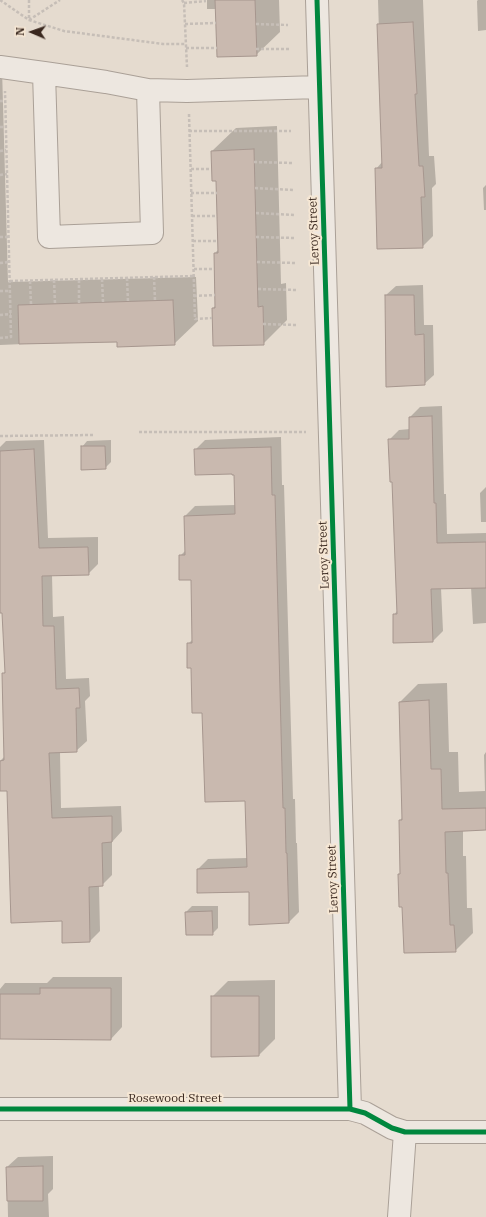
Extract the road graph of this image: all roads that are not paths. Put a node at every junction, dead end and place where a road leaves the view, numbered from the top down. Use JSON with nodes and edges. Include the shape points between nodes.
{"nodes":[{"id":1,"x":317,"y":0,"type":"edge"},
{"id":2,"x":44,"y":73,"type":"junction"},
{"id":3,"x":2,"y":76,"type":"edge"},
{"id":4,"x":319,"y":87,"type":"junction"},
{"id":5,"x":148,"y":90,"type":"junction"},
{"id":6,"x":0,"y":1109,"type":"edge"},
{"id":7,"x":350,"y":1109,"type":"junction"},
{"id":8,"x":405,"y":1132,"type":"junction"},
{"id":9,"x":486,"y":1132,"type":"edge"},
{"id":10,"x":399,"y":1217,"type":"edge"}],
"edges":[{"from":1,"to":4,"type":"street","name":"Leroy Street"},
{"from":2,"to":3,"type":"street"},
{"from":2,"to":5,"type":"street"},
{"from":2,"to":5,"type":"street","via":[[49,236],[152,233]]},
{"from":4,"to":5,"type":"street"},
{"from":4,"to":7,"type":"street","name":"Leroy Street"},
{"from":6,"to":7,"type":"street","name":"Rosewood Street"},
{"from":7,"to":8,"type":"street","name":"Rosewood Street","via":[[365,1113]]},
{"from":8,"to":9,"type":"street"},
{"from":8,"to":10,"type":"street"}]}
